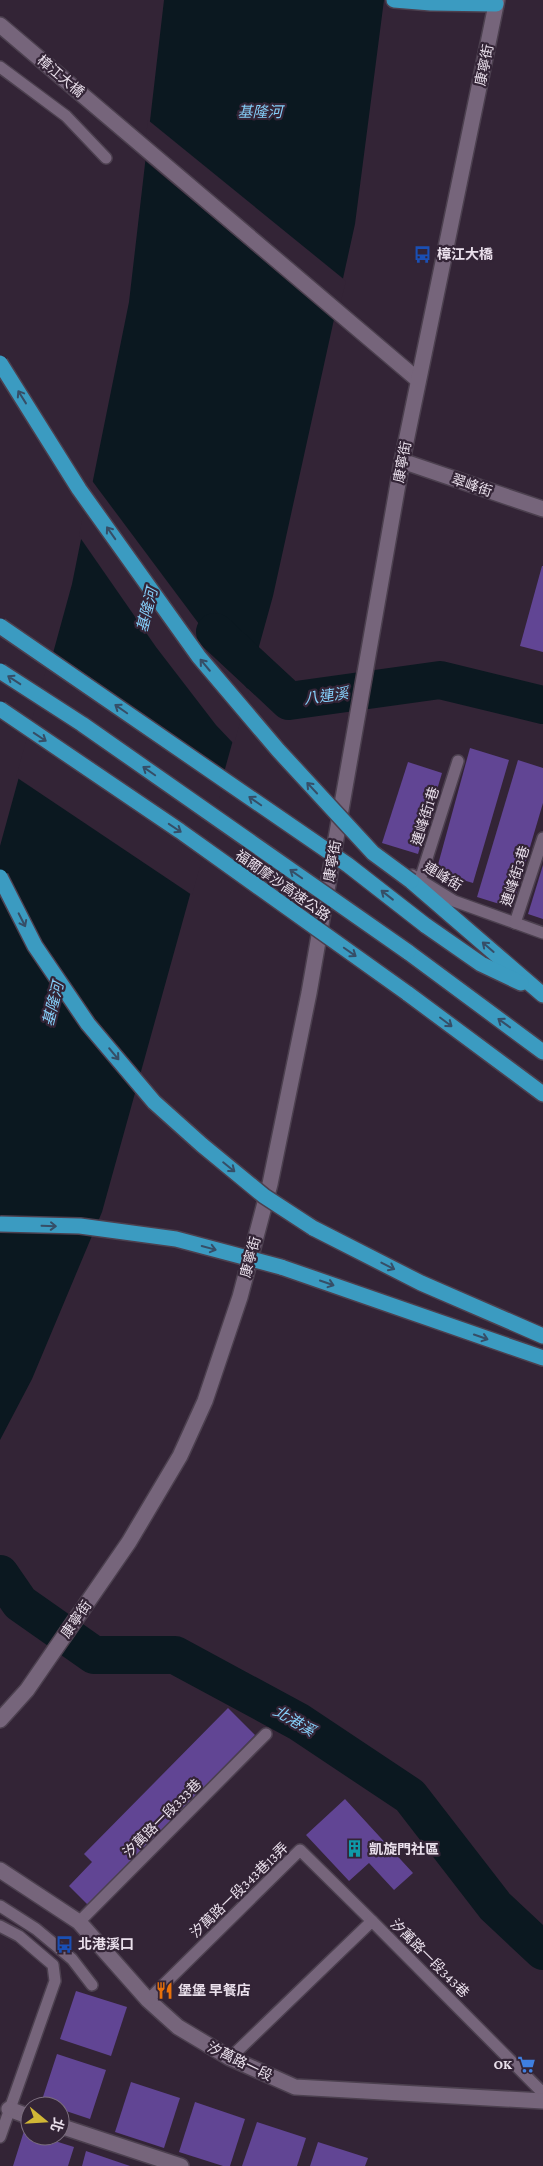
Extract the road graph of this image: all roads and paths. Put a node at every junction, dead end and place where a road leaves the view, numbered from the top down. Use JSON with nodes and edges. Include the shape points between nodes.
{"nodes":[{"id":1,"x":394,"y":0,"type":"edge"},
{"id":2,"x":497,"y":2,"type":"edge"},
{"id":3,"x":0,"y":25,"type":"edge"},
{"id":4,"x":0,"y":67,"type":"edge"},
{"id":5,"x":106,"y":158,"type":"dead end"},
{"id":6,"x":0,"y":363,"type":"edge"},
{"id":7,"x":418,"y":380,"type":"junction"},
{"id":8,"x":402,"y":461,"type":"junction"},
{"id":9,"x":543,"y":509,"type":"edge"},
{"id":10,"x":0,"y":626,"type":"edge"},
{"id":11,"x":0,"y":671,"type":"edge"},
{"id":12,"x":0,"y":709,"type":"edge"},
{"id":13,"x":458,"y":761,"type":"dead end"},
{"id":14,"x":338,"y":825,"type":"junction"},
{"id":15,"x":543,"y":838,"type":"edge"},
{"id":16,"x":0,"y":877,"type":"edge"},
{"id":17,"x":416,"y":881,"type":"junction"},
{"id":18,"x":515,"y":923,"type":"junction"},
{"id":19,"x":543,"y":933,"type":"edge"},
{"id":20,"x":540,"y":993,"type":"edge"},
{"id":21,"x":543,"y":1052,"type":"edge"},
{"id":22,"x":543,"y":1094,"type":"edge"},
{"id":23,"x":0,"y":1224,"type":"edge"},
{"id":24,"x":543,"y":1336,"type":"edge"},
{"id":25,"x":543,"y":1358,"type":"edge"},
{"id":26,"x":0,"y":1720,"type":"edge"},
{"id":27,"x":266,"y":1734,"type":"dead end"},
{"id":28,"x":0,"y":1870,"type":"edge"},
{"id":29,"x":0,"y":1906,"type":"edge"},
{"id":30,"x":372,"y":1921,"type":"junction"},
{"id":31,"x":79,"y":1922,"type":"junction"},
{"id":32,"x":0,"y":1926,"type":"edge"},
{"id":33,"x":92,"y":1985,"type":"dead end"},
{"id":34,"x":148,"y":2000,"type":"junction"},
{"id":35,"x":230,"y":2058,"type":"junction"},
{"id":36,"x":543,"y":2093,"type":"edge"},
{"id":37,"x":543,"y":2101,"type":"edge"},
{"id":38,"x":9,"y":2109,"type":"junction"},
{"id":39,"x":20,"y":2113,"type":"edge"},
{"id":40,"x":70,"y":2129,"type":"edge"},
{"id":41,"x":0,"y":2137,"type":"edge"},
{"id":42,"x":181,"y":2166,"type":"edge"}],
"edges":[{"from":1,"to":2,"type":"highway"},
{"from":2,"to":7,"type":"street","name":"康寧街"},
{"from":3,"to":7,"type":"street","name":"樟江大橋"},
{"from":4,"to":5,"type":"lane","via":[[66,116]]},
{"from":17,"to":6,"type":"highway","one_way":true,"bridge":true,"via":[[373,852],[278,750],[199,657],[79,489]]},
{"from":7,"to":8,"type":"street","name":"康寧街"},
{"from":8,"to":9,"type":"street","name":"翠峰街"},
{"from":8,"to":14,"type":"street","name":"康寧街"},
{"from":20,"to":10,"type":"highway","one_way":true,"bridge":true,"via":[[481,964],[348,865]]},
{"from":21,"to":11,"type":"highway","name":"福爾摩沙高速公路","one_way":true,"bridge":true,"via":[[408,952],[82,724]]},
{"from":12,"to":22,"type":"highway","name":"福爾摩沙高速公路","one_way":true,"bridge":true,"via":[[180,831],[407,992]]},
{"from":13,"to":17,"type":"lane","name":"連峰街1巷"},
{"from":14,"to":17,"type":"lane","name":"連峰街"},
{"from":14,"to":26,"type":"street","name":"康寧街","via":[[309,993],[270,1184],[240,1297],[205,1401],[180,1456],[129,1542],[27,1690]]},
{"from":15,"to":18,"type":"lane","name":"連峰街3巷"},
{"from":16,"to":24,"type":"highway","one_way":true,"bridge":true,"via":[[35,946],[88,1024],[154,1102],[202,1145],[264,1196],[313,1228],[421,1284]]},
{"from":17,"to":18,"type":"lane","name":"連峰街","via":[[454,901]]},
{"from":20,"to":17,"type":"highway","one_way":true},
{"from":18,"to":19,"type":"lane","name":"連峰街"},
{"from":23,"to":25,"type":"highway","one_way":true,"bridge":true,"via":[[80,1226],[176,1239],[281,1267]]},
{"from":27,"to":31,"type":"lane","name":"汐萬路一段333巷"},
{"from":28,"to":31,"type":"street","name":"汐萬路一段"},
{"from":29,"to":33,"type":"lane","via":[[36,1929],[72,1959]]},
{"from":30,"to":34,"type":"lane","name":"汐萬路一段343巷13弄","via":[[300,1850]]},
{"from":30,"to":35,"type":"lane","name":"汐萬路一段343巷"},
{"from":30,"to":36,"type":"lane","name":"汐萬路一段343巷"},
{"from":31,"to":34,"type":"street","name":"汐萬路一段"},
{"from":32,"to":38,"type":"lane","via":[[19,1936],[53,1965],[55,1981]]},
{"from":34,"to":35,"type":"street","name":"汐萬路一段","via":[[178,2028]]},
{"from":35,"to":37,"type":"street","name":"汐萬路一段","via":[[295,2087]]},
{"from":38,"to":39,"type":"street"},
{"from":38,"to":41,"type":"lane"},
{"from":40,"to":42,"type":"street"}]}
